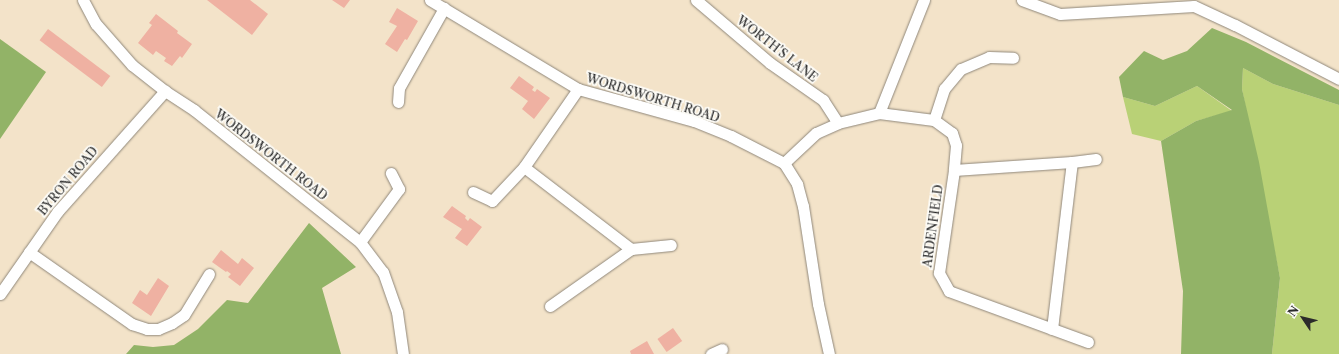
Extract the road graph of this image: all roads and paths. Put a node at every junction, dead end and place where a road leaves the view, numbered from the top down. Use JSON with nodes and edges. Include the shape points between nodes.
{"nodes":[{"id":1,"x":83,"y":0,"type":"edge"},
{"id":2,"x":430,"y":0,"type":"edge"},
{"id":3,"x":696,"y":0,"type":"edge"},
{"id":4,"x":924,"y":0,"type":"edge"},
{"id":5,"x":1022,"y":0,"type":"edge"},
{"id":6,"x":1194,"y":3,"type":"edge"},
{"id":7,"x":444,"y":8,"type":"junction"},
{"id":8,"x":1013,"y":58,"type":"dead end"},
{"id":9,"x":1339,"y":79,"type":"edge"},
{"id":10,"x":578,"y":89,"type":"junction"},
{"id":11,"x":164,"y":91,"type":"junction"},
{"id":12,"x":398,"y":102,"type":"dead end"},
{"id":13,"x":879,"y":113,"type":"junction"},
{"id":14,"x":934,"y":120,"type":"junction"},
{"id":15,"x":838,"y":123,"type":"junction"},
{"id":16,"x":1096,"y":159,"type":"dead end"},
{"id":17,"x":1072,"y":162,"type":"junction"},
{"id":18,"x":784,"y":163,"type":"junction"},
{"id":19,"x":524,"y":167,"type":"junction"},
{"id":20,"x":954,"y":170,"type":"junction"},
{"id":21,"x":391,"y":173,"type":"dead end"},
{"id":22,"x":473,"y":192,"type":"dead end"},
{"id":23,"x":360,"y":242,"type":"junction"},
{"id":24,"x":671,"y":244,"type":"dead end"},
{"id":25,"x":630,"y":249,"type":"junction"},
{"id":26,"x":29,"y":252,"type":"junction"},
{"id":27,"x":209,"y":274,"type":"dead end"},
{"id":28,"x":0,"y":294,"type":"edge"},
{"id":29,"x":550,"y":306,"type":"dead end"},
{"id":30,"x":1052,"y":329,"type":"junction"},
{"id":31,"x":1088,"y":342,"type":"dead end"},
{"id":32,"x":722,"y":349,"type":"dead end"},
{"id":33,"x":403,"y":354,"type":"edge"},
{"id":34,"x":711,"y":354,"type":"edge"},
{"id":35,"x":829,"y":354,"type":"edge"}],
"edges":[{"from":1,"to":11,"type":"street","name":"WORDSWORTH ROAD","via":[[96,24],[132,65]]},
{"from":2,"to":7,"type":"street","name":"WORDSWORTH ROAD"},
{"from":3,"to":15,"type":"street","name":"WORTH'S LANE","via":[[770,63],[823,100]]},
{"from":4,"to":13,"type":"street"},
{"from":5,"to":6,"type":"street","via":[[1060,14]]},
{"from":6,"to":9,"type":"street"},
{"from":7,"to":10,"type":"street","name":"WORDSWORTH ROAD"},
{"from":7,"to":12,"type":"street","via":[[400,88]]},
{"from":8,"to":14,"type":"street","via":[[989,57],[961,69],[944,89]]},
{"from":10,"to":18,"type":"street","name":"WORDSWORTH ROAD","via":[[694,121],[731,136]]},
{"from":10,"to":19,"type":"street"},
{"from":11,"to":23,"type":"street","name":"WORDSWORTH ROAD","via":[[194,110]]},
{"from":11,"to":26,"type":"street","name":"BYRON ROAD","via":[[74,191]]},
{"from":13,"to":14,"type":"street"},
{"from":13,"to":15,"type":"street"},
{"from":14,"to":20,"type":"street","name":"ARDENFIELD","via":[[952,133],[956,145]]},
{"from":15,"to":18,"type":"street","via":[[816,133]]},
{"from":16,"to":17,"type":"street"},
{"from":17,"to":20,"type":"street"},
{"from":17,"to":30,"type":"street"},
{"from":18,"to":35,"type":"street","via":[[797,184],[803,206],[818,304]]},
{"from":19,"to":22,"type":"street","via":[[492,201]]},
{"from":19,"to":25,"type":"street"},
{"from":20,"to":30,"type":"street","name":"ARDENFIELD","via":[[939,273],[949,291]]},
{"from":21,"to":23,"type":"street","via":[[399,189]]},
{"from":23,"to":33,"type":"street","name":"WORDSWORTH ROAD","via":[[383,272],[397,312]]},
{"from":24,"to":25,"type":"street"},
{"from":25,"to":29,"type":"street"},
{"from":26,"to":27,"type":"street","via":[[132,324],[147,329],[158,329],[184,315]]},
{"from":26,"to":28,"type":"street","name":"BYRON ROAD"},
{"from":30,"to":31,"type":"street","name":"ARDENFIELD"},
{"from":32,"to":34,"type":"street"}]}
